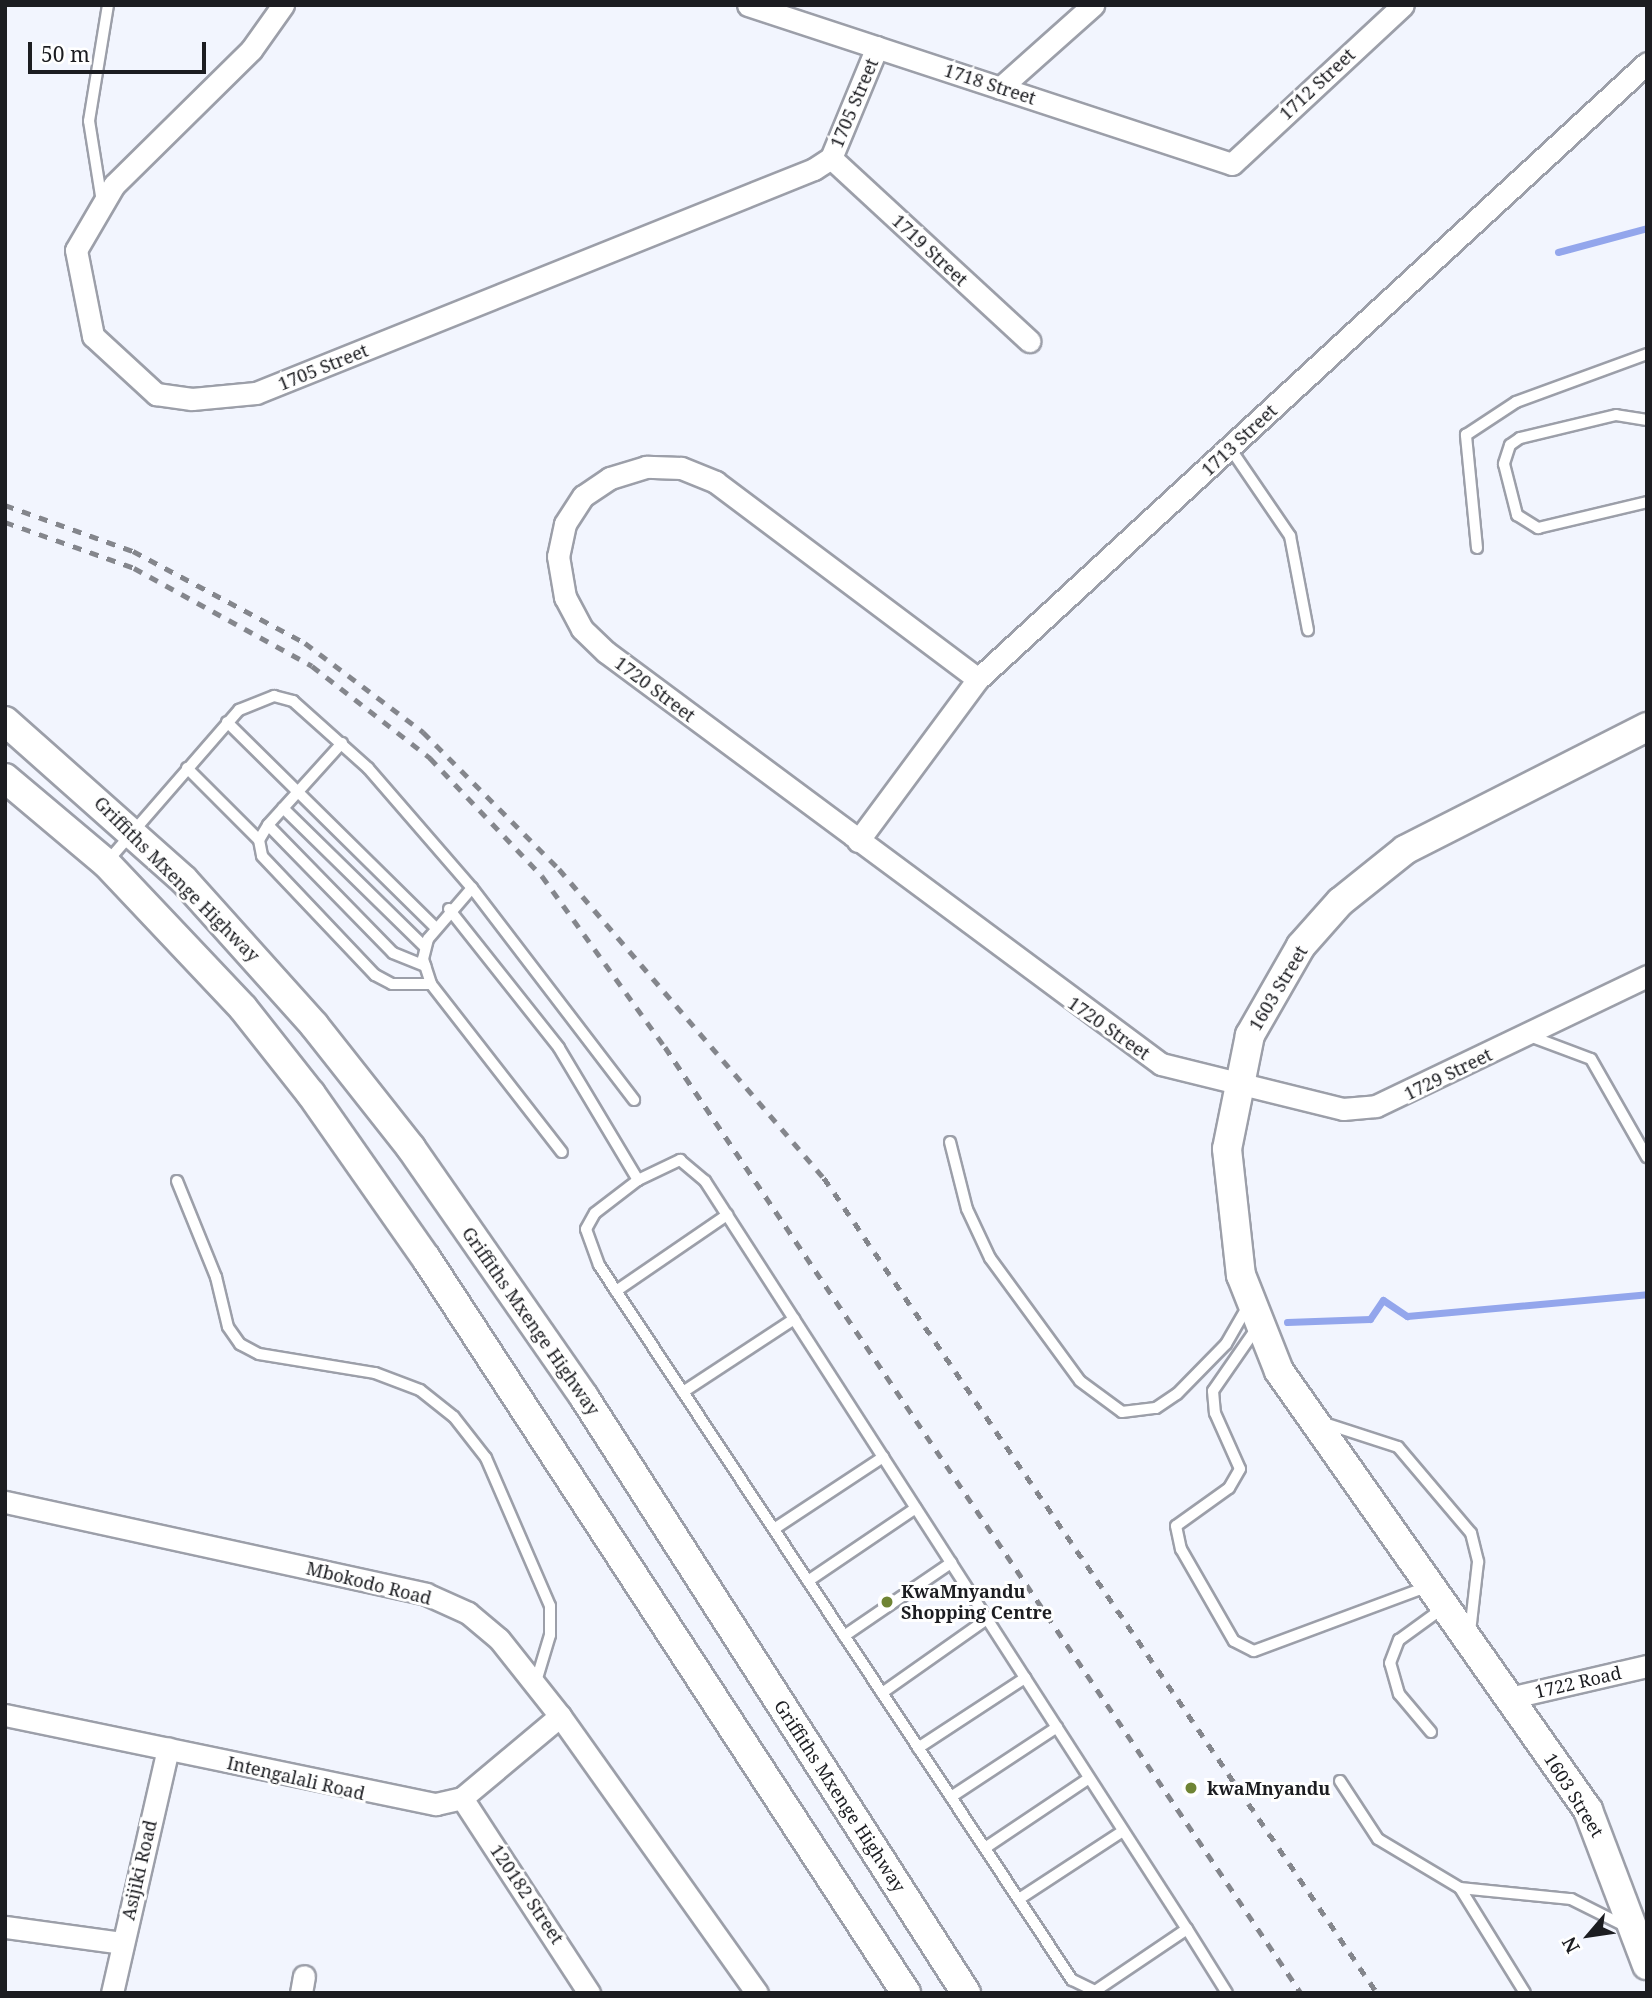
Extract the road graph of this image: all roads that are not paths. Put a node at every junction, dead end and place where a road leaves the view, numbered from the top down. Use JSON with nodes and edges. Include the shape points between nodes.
{"nodes":[{"id":1,"x":108,"y":5,"type":"edge"},
{"id":2,"x":283,"y":5,"type":"edge"},
{"id":3,"x":748,"y":5,"type":"edge"},
{"id":4,"x":1093,"y":5,"type":"edge"},
{"id":5,"x":1403,"y":5,"type":"edge"},
{"id":6,"x":877,"y":47,"type":"junction"},
{"id":7,"x":1647,"y":63,"type":"edge"},
{"id":8,"x":1000,"y":88,"type":"junction"},
{"id":9,"x":831,"y":158,"type":"junction"},
{"id":10,"x":1232,"y":164,"type":"joint"},
{"id":11,"x":102,"y":202,"type":"junction"},
{"id":12,"x":1029,"y":341,"type":"dead end"},
{"id":13,"x":1647,"y":355,"type":"edge"},
{"id":14,"x":1647,"y":420,"type":"edge"},
{"id":15,"x":1230,"y":448,"type":"junction"},
{"id":16,"x":1647,"y":502,"type":"edge"},
{"id":17,"x":1477,"y":548,"type":"dead end"},
{"id":18,"x":1308,"y":629,"type":"dead end"},
{"id":19,"x":978,"y":679,"type":"junction"},
{"id":20,"x":5,"y":721,"type":"edge"},
{"id":21,"x":227,"y":722,"type":"junction"},
{"id":22,"x":1647,"y":727,"type":"edge"},
{"id":23,"x":342,"y":743,"type":"junction"},
{"id":24,"x":187,"y":768,"type":"junction"},
{"id":25,"x":5,"y":778,"type":"edge"},
{"id":26,"x":298,"y":791,"type":"junction"},
{"id":27,"x":283,"y":807,"type":"junction"},
{"id":28,"x":268,"y":825,"type":"junction"},
{"id":29,"x":134,"y":831,"type":"junction"},
{"id":30,"x":260,"y":840,"type":"junction"},
{"id":31,"x":858,"y":841,"type":"junction"},
{"id":32,"x":106,"y":863,"type":"junction"},
{"id":33,"x":472,"y":888,"type":"junction"},
{"id":34,"x":449,"y":909,"type":"junction"},
{"id":35,"x":435,"y":927,"type":"junction"},
{"id":36,"x":425,"y":947,"type":"junction"},
{"id":37,"x":426,"y":966,"type":"junction"},
{"id":38,"x":1647,"y":976,"type":"edge"},
{"id":39,"x":430,"y":984,"type":"junction"},
{"id":40,"x":1527,"y":1035,"type":"junction"},
{"id":41,"x":1236,"y":1084,"type":"junction"},
{"id":42,"x":634,"y":1100,"type":"dead end"},
{"id":43,"x":950,"y":1142,"type":"dead end"},
{"id":44,"x":562,"y":1152,"type":"dead end"},
{"id":45,"x":1647,"y":1157,"type":"edge"},
{"id":46,"x":638,"y":1180,"type":"junction"},
{"id":47,"x":177,"y":1181,"type":"dead end"},
{"id":48,"x":727,"y":1215,"type":"junction"},
{"id":49,"x":616,"y":1291,"type":"junction"},
{"id":50,"x":1254,"y":1314,"type":"junction"},
{"id":51,"x":794,"y":1319,"type":"junction"},
{"id":52,"x":683,"y":1392,"type":"junction"},
{"id":53,"x":1314,"y":1420,"type":"junction"},
{"id":54,"x":883,"y":1457,"type":"junction"},
{"id":55,"x":5,"y":1502,"type":"edge"},
{"id":56,"x":916,"y":1508,"type":"junction"},
{"id":57,"x":774,"y":1529,"type":"junction"},
{"id":58,"x":951,"y":1563,"type":"junction"},
{"id":59,"x":808,"y":1581,"type":"junction"},
{"id":60,"x":1437,"y":1596,"type":"junction"},
{"id":61,"x":987,"y":1619,"type":"junction"},
{"id":62,"x":845,"y":1636,"type":"junction"},
{"id":63,"x":1469,"y":1642,"type":"junction"},
{"id":64,"x":1647,"y":1666,"type":"edge"},
{"id":65,"x":1025,"y":1678,"type":"junction"},
{"id":66,"x":535,"y":1685,"type":"junction"},
{"id":67,"x":882,"y":1693,"type":"junction"},
{"id":68,"x":1509,"y":1698,"type":"junction"},
{"id":69,"x":5,"y":1715,"type":"edge"},
{"id":70,"x":559,"y":1716,"type":"junction"},
{"id":71,"x":1057,"y":1727,"type":"junction"},
{"id":72,"x":1432,"y":1732,"type":"dead end"},
{"id":73,"x":168,"y":1748,"type":"junction"},
{"id":74,"x":918,"y":1748,"type":"junction"},
{"id":75,"x":1090,"y":1778,"type":"junction"},
{"id":76,"x":1340,"y":1781,"type":"dead end"},
{"id":77,"x":951,"y":1797,"type":"junction"},
{"id":78,"x":462,"y":1798,"type":"junction"},
{"id":79,"x":1123,"y":1831,"type":"junction"},
{"id":80,"x":985,"y":1849,"type":"junction"},
{"id":81,"x":1460,"y":1888,"type":"junction"},
{"id":82,"x":1019,"y":1899,"type":"junction"},
{"id":83,"x":5,"y":1927,"type":"edge"},
{"id":84,"x":1187,"y":1929,"type":"junction"},
{"id":85,"x":1636,"y":1933,"type":"junction"},
{"id":86,"x":122,"y":1943,"type":"junction"},
{"id":87,"x":1647,"y":1965,"type":"edge"},
{"id":88,"x":112,"y":1993,"type":"edge"},
{"id":89,"x":589,"y":1993,"type":"edge"},
{"id":90,"x":757,"y":1993,"type":"edge"},
{"id":91,"x":906,"y":1993,"type":"edge"},
{"id":92,"x":966,"y":1993,"type":"edge"},
{"id":93,"x":1227,"y":1993,"type":"edge"},
{"id":94,"x":1525,"y":1993,"type":"edge"}],
"edges":[{"from":1,"to":11,"type":"lane","via":[[89,121]]},
{"from":2,"to":11,"type":"street","name":"1705 Street","via":[[251,50]]},
{"from":3,"to":6,"type":"street","name":"1718 Street"},
{"from":4,"to":8,"type":"street"},
{"from":5,"to":10,"type":"street","name":"1712 Street"},
{"from":6,"to":8,"type":"street","name":"1718 Street"},
{"from":6,"to":9,"type":"street","name":"1705 Street"},
{"from":7,"to":15,"type":"street","name":"1713 Street"},
{"from":8,"to":10,"type":"street","name":"1718 Street"},
{"from":9,"to":11,"type":"street","name":"1705 Street","via":[[256,393],[192,399],[156,394],[93,336],[76,250]]},
{"from":9,"to":12,"type":"street","name":"1719 Street"},
{"from":13,"to":17,"type":"lane","via":[[1516,402],[1466,435]]},
{"from":14,"to":16,"type":"lane","via":[[1616,415],[1520,438],[1510,444],[1504,464],[1517,515],[1538,528]]},
{"from":15,"to":18,"type":"lane","via":[[1290,536]]},
{"from":15,"to":19,"type":"street","name":"1713 Street"},
{"from":19,"to":31,"type":"street","name":"1713 Street"},
{"from":19,"to":31,"type":"street","name":"1720 Street","via":[[716,482],[681,468],[646,467],[610,478],[583,496],[565,524],[558,556],[565,597],[582,629]]},
{"from":20,"to":29,"type":"street","name":"Griffiths Mxenge Highway"},
{"from":21,"to":23,"type":"lane","via":[[258,699],[274,696],[293,701]]},
{"from":21,"to":24,"type":"lane"},
{"from":21,"to":26,"type":"lane"},
{"from":22,"to":41,"type":"street","name":"1603 Street","via":[[1369,875],[1301,946],[1273,989],[1250,1035]]},
{"from":23,"to":26,"type":"lane"},
{"from":23,"to":33,"type":"lane"},
{"from":24,"to":29,"type":"lane"},
{"from":24,"to":30,"type":"lane"},
{"from":25,"to":32,"type":"street"},
{"from":26,"to":27,"type":"lane"},
{"from":26,"to":35,"type":"lane"},
{"from":27,"to":28,"type":"lane"},
{"from":27,"to":36,"type":"lane"},
{"from":28,"to":30,"type":"lane"},
{"from":28,"to":37,"type":"lane","via":[[387,947]]},
{"from":29,"to":32,"type":"lane"},
{"from":29,"to":92,"type":"street","name":"Griffiths Mxenge Highway","via":[[248,948],[411,1148],[584,1397]]},
{"from":30,"to":39,"type":"lane","via":[[267,865],[375,975],[392,984]]},
{"from":31,"to":41,"type":"street","name":"1720 Street","via":[[1134,1048],[1161,1064]]},
{"from":32,"to":91,"type":"street","via":[[243,1008],[373,1180]]},
{"from":33,"to":34,"type":"lane"},
{"from":33,"to":42,"type":"lane"},
{"from":34,"to":35,"type":"lane"},
{"from":34,"to":46,"type":"lane","via":[[559,1048]]},
{"from":35,"to":36,"type":"lane"},
{"from":36,"to":37,"type":"lane"},
{"from":37,"to":39,"type":"lane"},
{"from":38,"to":40,"type":"street","name":"1729 Street"},
{"from":39,"to":44,"type":"lane"},
{"from":40,"to":41,"type":"street","name":"1729 Street","via":[[1376,1106],[1343,1109]]},
{"from":40,"to":45,"type":"lane","via":[[1591,1059]]},
{"from":41,"to":50,"type":"street","name":"1603 Street","via":[[1229,1174],[1232,1225]]},
{"from":43,"to":50,"type":"lane","via":[[967,1209],[990,1258],[1080,1381],[1122,1412],[1156,1408],[1177,1394]]},
{"from":46,"to":48,"type":"lane","via":[[680,1160],[705,1181]]},
{"from":46,"to":49,"type":"lane","via":[[595,1213],[586,1229]]},
{"from":47,"to":66,"type":"lane","via":[[216,1277],[228,1328],[240,1345],[259,1354],[375,1373],[421,1390],[454,1417],[486,1458],[550,1606],[550,1635]]},
{"from":48,"to":49,"type":"lane"},
{"from":48,"to":51,"type":"lane"},
{"from":49,"to":52,"type":"lane"},
{"from":50,"to":53,"type":"street","name":"1603 Street"},
{"from":50,"to":60,"type":"lane","via":[[1213,1391],[1215,1413],[1240,1469],[1229,1488],[1176,1526],[1181,1549],[1234,1642],[1254,1651]]},
{"from":51,"to":52,"type":"lane"},
{"from":51,"to":54,"type":"lane"},
{"from":52,"to":57,"type":"lane"},
{"from":53,"to":60,"type":"street","name":"1603 Street"},
{"from":53,"to":63,"type":"lane","via":[[1398,1447],[1471,1533],[1477,1586]]},
{"from":54,"to":56,"type":"lane"},
{"from":54,"to":57,"type":"lane"},
{"from":55,"to":66,"type":"street","name":"Mbokodo Road","via":[[426,1594],[468,1613]]},
{"from":56,"to":58,"type":"lane"},
{"from":56,"to":59,"type":"lane"},
{"from":57,"to":59,"type":"lane"},
{"from":58,"to":61,"type":"lane"},
{"from":58,"to":62,"type":"lane"},
{"from":59,"to":62,"type":"lane"},
{"from":60,"to":63,"type":"street","name":"1603 Street"},
{"from":60,"to":72,"type":"lane","via":[[1399,1640],[1390,1664],[1399,1694]]},
{"from":61,"to":65,"type":"lane"},
{"from":61,"to":67,"type":"lane"},
{"from":62,"to":67,"type":"lane"},
{"from":63,"to":68,"type":"street","name":"1603 Street"},
{"from":64,"to":68,"type":"street","name":"1722 Road"},
{"from":65,"to":71,"type":"lane"},
{"from":65,"to":74,"type":"lane"},
{"from":66,"to":70,"type":"street","name":"Mbokodo Road"},
{"from":67,"to":74,"type":"lane"},
{"from":68,"to":85,"type":"street","name":"1603 Street","via":[[1588,1811]]},
{"from":69,"to":73,"type":"street","name":"Intengalali Road"},
{"from":70,"to":78,"type":"street"},
{"from":70,"to":90,"type":"street","name":"Mbokodo Road"},
{"from":71,"to":75,"type":"lane"},
{"from":71,"to":77,"type":"lane"},
{"from":73,"to":78,"type":"street","name":"Intengalali Road","via":[[408,1803]]},
{"from":73,"to":86,"type":"street","name":"Asijiki Road"},
{"from":74,"to":77,"type":"lane"},
{"from":75,"to":79,"type":"lane"},
{"from":75,"to":80,"type":"lane"},
{"from":76,"to":81,"type":"lane","via":[[1378,1839]]},
{"from":77,"to":80,"type":"lane"},
{"from":78,"to":89,"type":"street","name":"120182 Street"},
{"from":79,"to":82,"type":"lane"},
{"from":79,"to":84,"type":"lane"},
{"from":80,"to":82,"type":"lane"},
{"from":81,"to":85,"type":"lane","via":[[1571,1899]]},
{"from":81,"to":94,"type":"lane"},
{"from":82,"to":84,"type":"lane","via":[[1084,1990],[1107,1984]]},
{"from":83,"to":86,"type":"street"},
{"from":84,"to":93,"type":"lane"},
{"from":85,"to":87,"type":"street","name":"1603 Street"},
{"from":86,"to":88,"type":"street","name":"Asijiki Road"}]}
